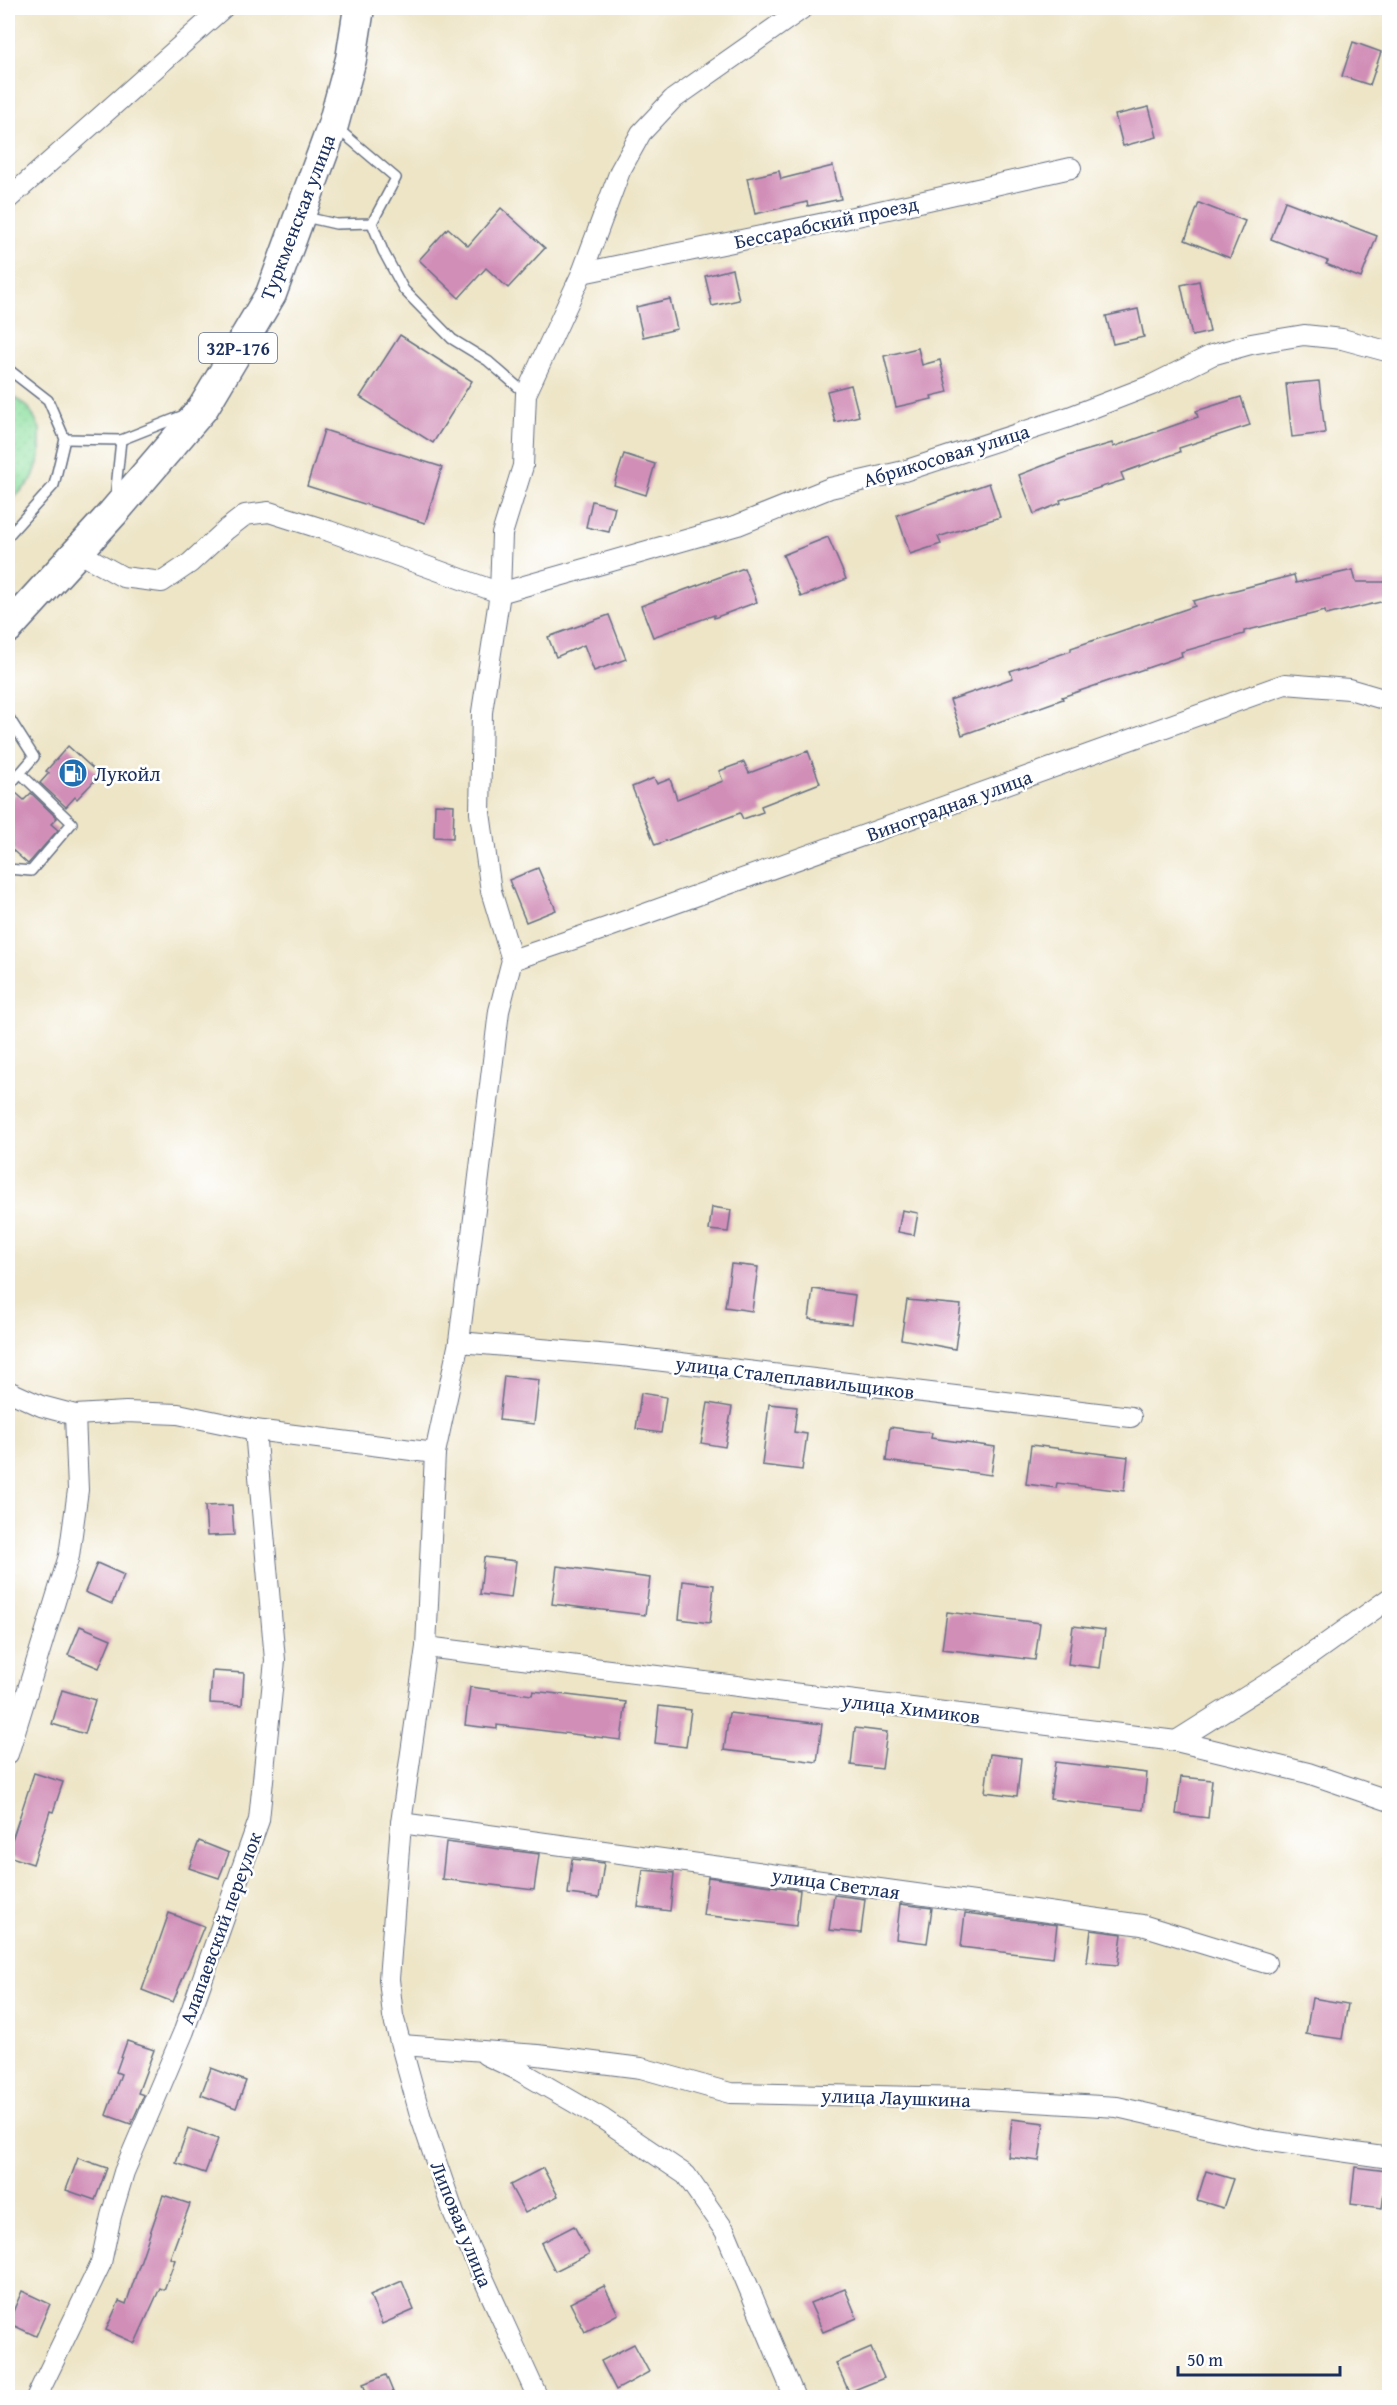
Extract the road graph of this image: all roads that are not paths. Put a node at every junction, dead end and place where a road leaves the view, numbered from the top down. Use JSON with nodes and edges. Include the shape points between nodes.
{"nodes":[{"id":1,"x":223,"y":8,"type":"edge"},
{"id":2,"x":359,"y":8,"type":"edge"},
{"id":3,"x":802,"y":8,"type":"edge"},
{"id":4,"x":333,"y":124,"type":"junction"},
{"id":5,"x":1071,"y":168,"type":"dead end"},
{"id":6,"x":8,"y":199,"type":"edge"},
{"id":7,"x":299,"y":215,"type":"junction"},
{"id":8,"x":372,"y":223,"type":"junction"},
{"id":9,"x":582,"y":273,"type":"junction"},
{"id":10,"x":1389,"y":352,"type":"edge"},
{"id":11,"x":8,"y":369,"type":"edge"},
{"id":12,"x":526,"y":394,"type":"junction"},
{"id":13,"x":202,"y":408,"type":"junction"},
{"id":14,"x":65,"y":440,"type":"junction"},
{"id":15,"x":121,"y":440,"type":"junction"},
{"id":16,"x":113,"y":513,"type":"junction"},
{"id":17,"x":8,"y":536,"type":"edge"},
{"id":18,"x":78,"y":552,"type":"junction"},
{"id":19,"x":500,"y":593,"type":"junction"},
{"id":20,"x":12,"y":617,"type":"edge"},
{"id":21,"x":1389,"y":701,"type":"edge"},
{"id":22,"x":8,"y":716,"type":"edge"},
{"id":23,"x":20,"y":773,"type":"junction"},
{"id":24,"x":8,"y":787,"type":"edge"},
{"id":25,"x":8,"y":869,"type":"edge"},
{"id":26,"x":512,"y":960,"type":"junction"},
{"id":27,"x":459,"y":1342,"type":"junction"},
{"id":28,"x":8,"y":1391,"type":"edge"},
{"id":29,"x":75,"y":1415,"type":"junction"},
{"id":30,"x":1131,"y":1417,"type":"dead end"},
{"id":31,"x":255,"y":1430,"type":"junction"},
{"id":32,"x":435,"y":1453,"type":"junction"},
{"id":33,"x":1389,"y":1598,"type":"edge"},
{"id":34,"x":426,"y":1647,"type":"junction"},
{"id":35,"x":1176,"y":1741,"type":"junction"},
{"id":36,"x":8,"y":1754,"type":"edge"},
{"id":37,"x":1389,"y":1801,"type":"edge"},
{"id":38,"x":400,"y":1823,"type":"junction"},
{"id":39,"x":1266,"y":1963,"type":"dead end"},
{"id":40,"x":402,"y":2045,"type":"junction"},
{"id":41,"x":475,"y":2050,"type":"junction"},
{"id":42,"x":1389,"y":2158,"type":"edge"},
{"id":43,"x":36,"y":2397,"type":"edge"},
{"id":44,"x":538,"y":2397,"type":"edge"},
{"id":45,"x":795,"y":2397,"type":"edge"}],
"edges":[{"from":1,"to":6,"type":"street"},
{"from":2,"to":4,"type":"main road","name":"Туркменская улица","number":"32Р-176","via":[[351,59]]},
{"from":3,"to":9,"type":"street","via":[[672,100],[641,134],[620,171]]},
{"from":4,"to":7,"type":"main road","name":"Туркменская улица","number":"32Р-176"},
{"from":4,"to":8,"type":"lane","via":[[396,178]]},
{"from":5,"to":9,"type":"street","name":"Бессарабский проезд"},
{"from":7,"to":8,"type":"lane","via":[[336,224]]},
{"from":7,"to":13,"type":"main road","name":"Туркменская улица","number":"32Р-176","via":[[271,294]]},
{"from":8,"to":12,"type":"lane","via":[[404,290],[452,339],[488,361]]},
{"from":9,"to":12,"type":"street"},
{"from":10,"to":19,"type":"street","name":"Абрикосовая улица","via":[[1342,339],[1304,335],[1251,344],[1212,355],[1152,385],[1036,428],[904,471],[830,488],[738,525]]},
{"from":11,"to":14,"type":"lane","via":[[48,399]]},
{"from":12,"to":19,"type":"street","via":[[523,466],[502,534]]},
{"from":13,"to":15,"type":"lane"},
{"from":13,"to":16,"type":"main road","name":"Туркменская улица","number":"32Р-176"},
{"from":14,"to":15,"type":"lane"},
{"from":14,"to":17,"type":"lane","via":[[54,485]]},
{"from":15,"to":16,"type":"lane"},
{"from":16,"to":18,"type":"main road","name":"Туркменская улица","number":"32Р-176"},
{"from":18,"to":19,"type":"street","via":[[123,577],[162,582],[245,515],[269,512]]},
{"from":18,"to":20,"type":"main road","name":"Туркменская улица","number":"32Р-176"},
{"from":19,"to":26,"type":"street","via":[[482,712],[480,813],[490,891]]},
{"from":21,"to":26,"type":"street","name":"Виноградная улица","via":[[1349,690],[1285,684]]},
{"from":22,"to":23,"type":"lane","via":[[33,757]]},
{"from":23,"to":24,"type":"lane"},
{"from":23,"to":25,"type":"lane","via":[[72,822],[31,871]]},
{"from":26,"to":27,"type":"street","name":"Липовая улица","via":[[499,1011]]},
{"from":27,"to":30,"type":"street","name":"улица Сталеплавильщиков","via":[[622,1356]]},
{"from":27,"to":32,"type":"street","name":"Липовая улица"},
{"from":28,"to":29,"type":"street"},
{"from":29,"to":31,"type":"street","via":[[178,1414]]},
{"from":29,"to":36,"type":"street","via":[[78,1490],[69,1556]]},
{"from":31,"to":32,"type":"street"},
{"from":31,"to":43,"type":"street","name":"Алапаевский переулок","via":[[275,1660],[259,1820],[184,2031],[124,2172],[101,2263]]},
{"from":32,"to":34,"type":"street","name":"Липовая улица"},
{"from":33,"to":35,"type":"street","via":[[1292,1668]]},
{"from":34,"to":35,"type":"street","name":"улица Химиков"},
{"from":34,"to":38,"type":"street","name":"Липовая улица"},
{"from":35,"to":37,"type":"street","name":"улица Химиков","via":[[1308,1773]]},
{"from":38,"to":39,"type":"street","name":"улица Светлая","via":[[1142,1925]]},
{"from":38,"to":40,"type":"street","name":"Липовая улица","via":[[389,1979],[393,2016]]},
{"from":40,"to":41,"type":"street","name":"улица Лаушкина"},
{"from":40,"to":44,"type":"street","name":"Липовая улица","via":[[421,2118],[454,2214]]},
{"from":41,"to":42,"type":"street","name":"улица Лаушкина","via":[[641,2068],[730,2092],[968,2098],[1117,2107],[1262,2140]]},
{"from":41,"to":45,"type":"street","via":[[603,2119],[686,2175],[725,2231]]}]}
